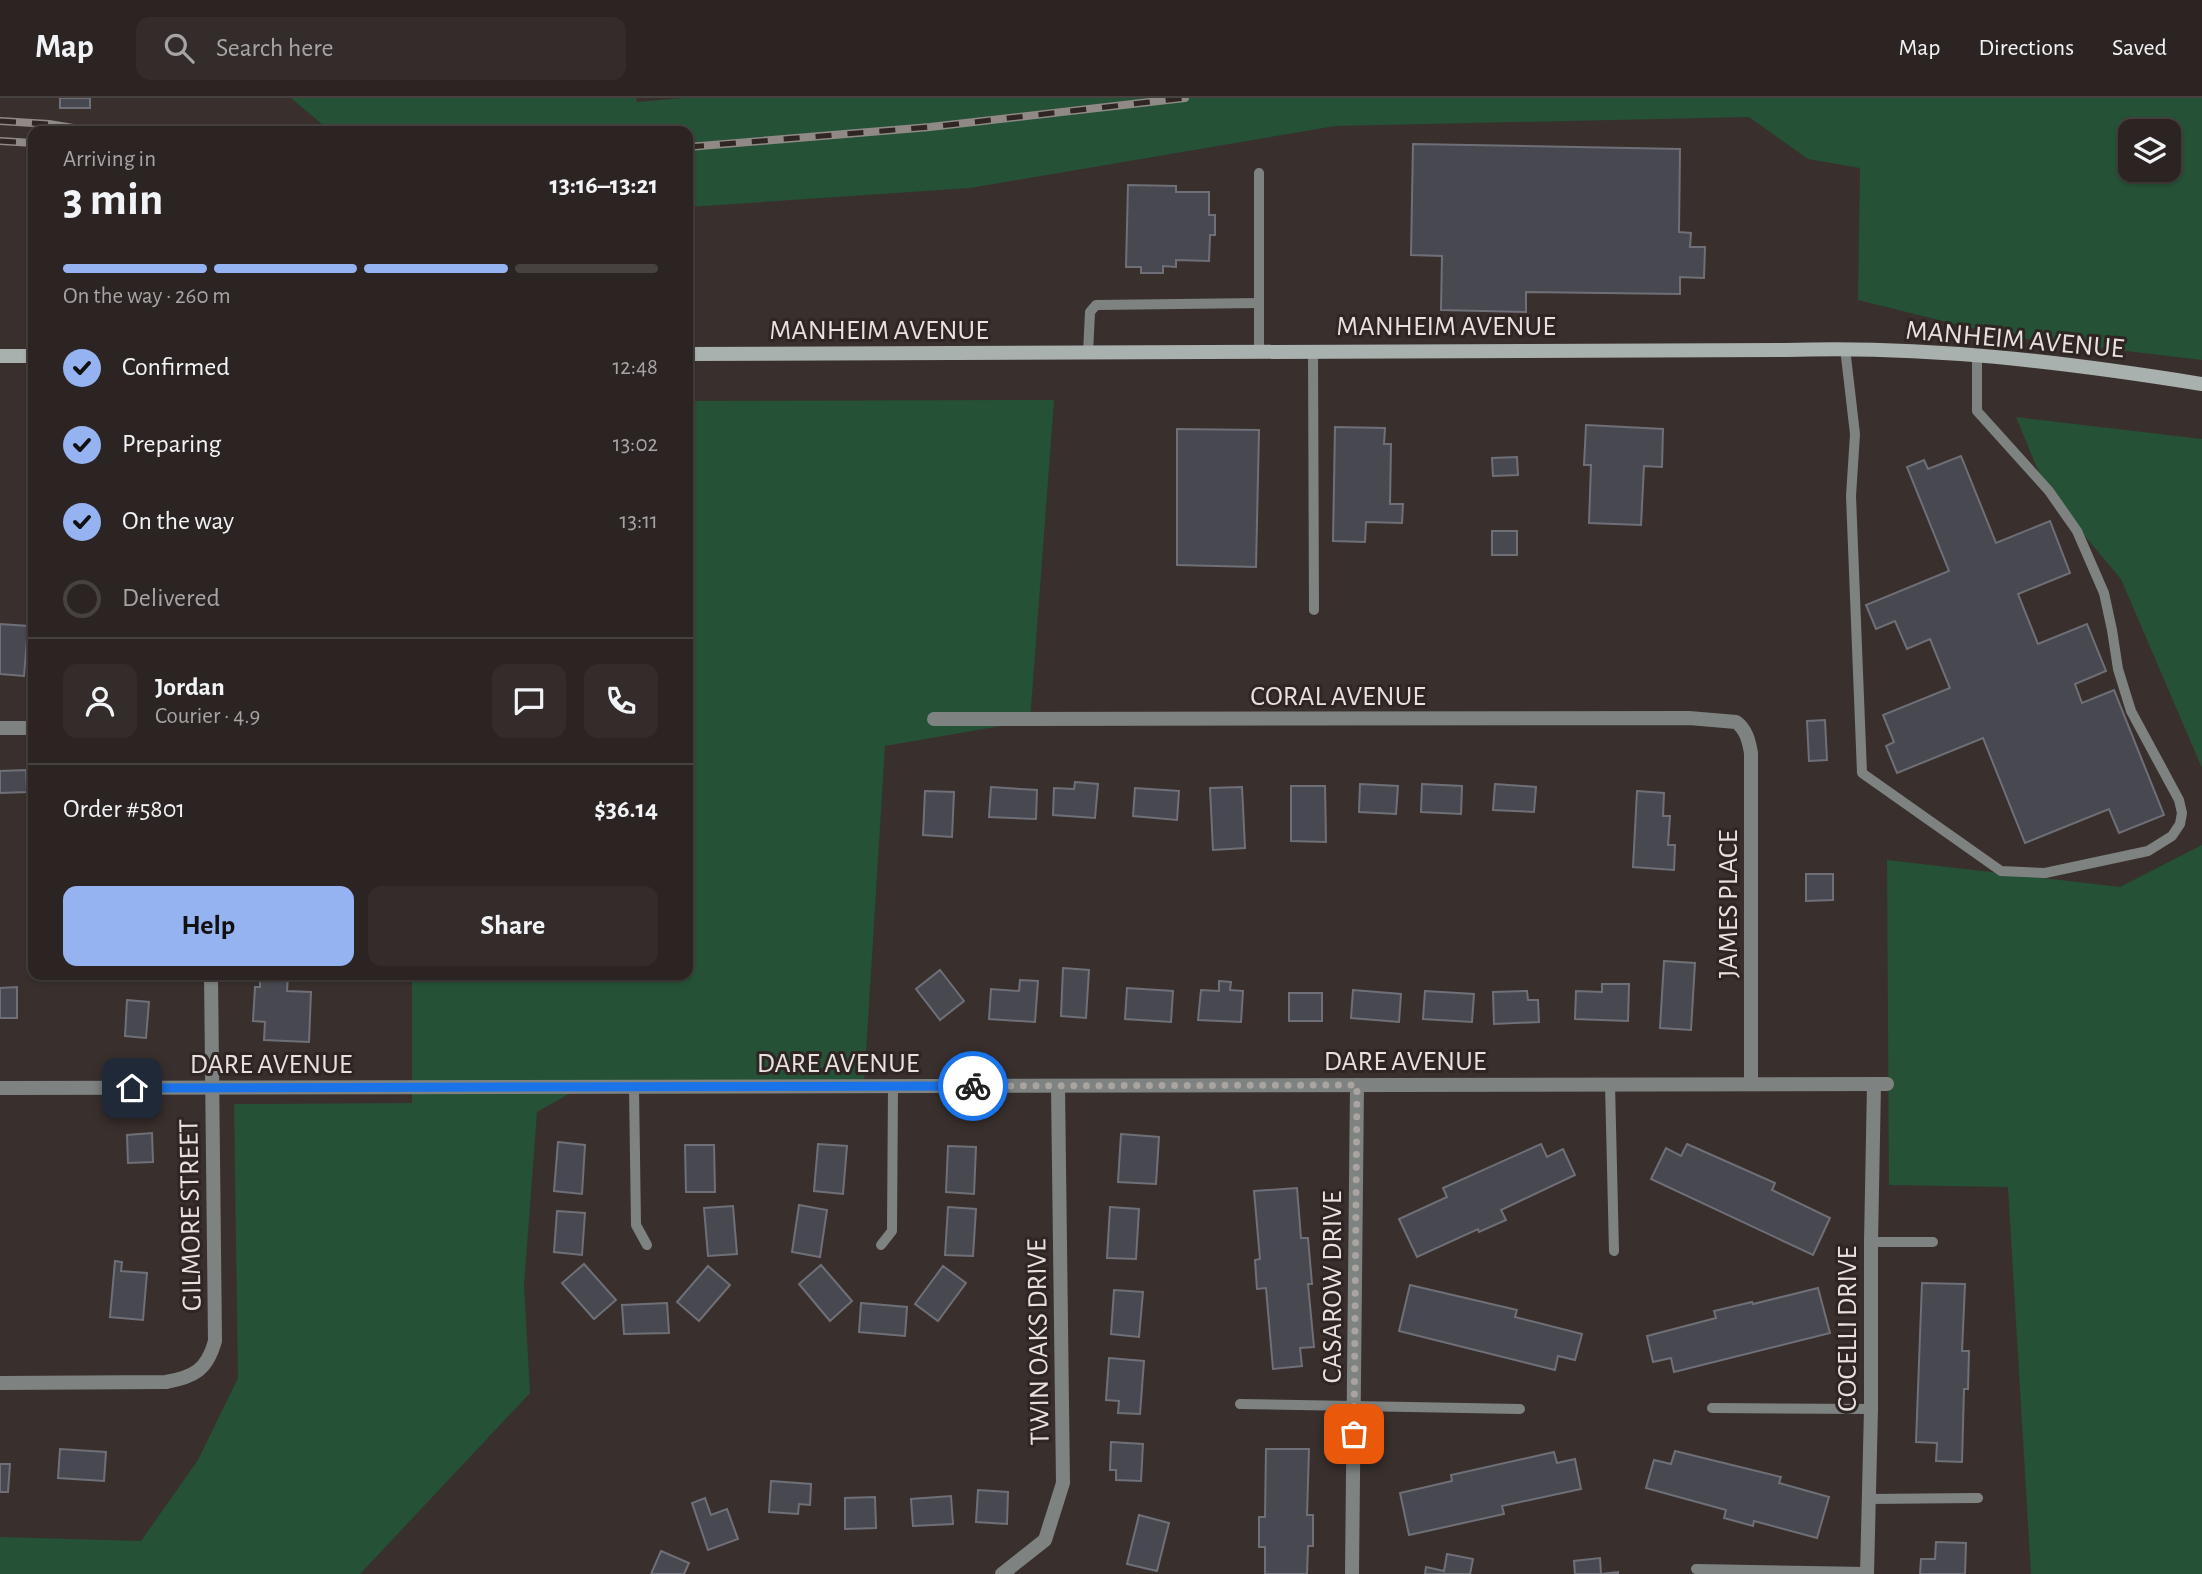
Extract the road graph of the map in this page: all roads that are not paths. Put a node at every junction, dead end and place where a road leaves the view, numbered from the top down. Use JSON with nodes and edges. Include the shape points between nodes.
{"nodes":[{"id":1,"x":1259,"y":173,"type":"dead end"},
{"id":2,"x":1259,"y":303,"type":"junction"},
{"id":3,"x":1844,"y":348,"type":"junction"},
{"id":4,"x":1259,"y":351,"type":"junction"},
{"id":5,"x":1313,"y":351,"type":"junction"},
{"id":6,"x":1088,"y":353,"type":"junction"},
{"id":7,"x":693,"y":354,"type":"edge"},
{"id":8,"x":0,"y":356,"type":"edge"},
{"id":9,"x":28,"y":356,"type":"edge"},
{"id":10,"x":1977,"y":356,"type":"junction"},
{"id":11,"x":2202,"y":384,"type":"edge"},
{"id":12,"x":1314,"y":610,"type":"dead end"},
{"id":13,"x":934,"y":719,"type":"dead end"},
{"id":14,"x":1741,"y":725,"type":"joint"},
{"id":15,"x":0,"y":728,"type":"edge"},
{"id":16,"x":28,"y":728,"type":"edge"},
{"id":17,"x":211,"y":980,"type":"edge"},
{"id":18,"x":1611,"y":1084,"type":"junction"},
{"id":19,"x":1751,"y":1084,"type":"junction"},
{"id":20,"x":1880,"y":1084,"type":"joint"},
{"id":21,"x":1357,"y":1085,"type":"junction"},
{"id":22,"x":893,"y":1086,"type":"junction"},
{"id":23,"x":1058,"y":1086,"type":"junction"},
{"id":24,"x":634,"y":1087,"type":"junction"},
{"id":25,"x":0,"y":1088,"type":"edge"},
{"id":26,"x":212,"y":1088,"type":"junction"},
{"id":27,"x":1871,"y":1242,"type":"junction"},
{"id":28,"x":1933,"y":1242,"type":"dead end"},
{"id":29,"x":647,"y":1245,"type":"dead end"},
{"id":30,"x":881,"y":1245,"type":"dead end"},
{"id":31,"x":1614,"y":1251,"type":"dead end"},
{"id":32,"x":0,"y":1383,"type":"edge"},
{"id":33,"x":1240,"y":1404,"type":"dead end"},
{"id":34,"x":1354,"y":1406,"type":"junction"},
{"id":35,"x":1712,"y":1408,"type":"dead end"},
{"id":36,"x":1520,"y":1409,"type":"dead end"},
{"id":37,"x":1871,"y":1409,"type":"junction"},
{"id":38,"x":1978,"y":1498,"type":"dead end"},
{"id":39,"x":1867,"y":1499,"type":"junction"},
{"id":40,"x":1696,"y":1569,"type":"dead end"},
{"id":41,"x":1867,"y":1573,"type":"edge"},
{"id":42,"x":1002,"y":1574,"type":"edge"},
{"id":43,"x":1352,"y":1574,"type":"edge"}],
"edges":[{"from":1,"to":2,"type":"lane"},
{"from":2,"to":4,"type":"lane"},
{"from":2,"to":6,"type":"lane","via":[[1096,305],[1090,312]]},
{"from":3,"to":5,"type":"street","name":"MANHEIM AVENUE"},
{"from":3,"to":10,"type":"street","name":"MANHEIM AVENUE"},
{"from":3,"to":10,"type":"lane","via":[[1855,434],[1851,496],[1862,773],[2001,872],[2045,873],[2148,851],[2172,836],[2180,824],[2179,800],[2131,711],[2104,593],[2077,531],[2049,491],[1977,411]]},
{"from":4,"to":5,"type":"street","name":"MANHEIM AVENUE"},
{"from":4,"to":6,"type":"street","name":"MANHEIM AVENUE"},
{"from":5,"to":12,"type":"lane"},
{"from":6,"to":7,"type":"street","name":"MANHEIM AVENUE"},
{"from":8,"to":9,"type":"street"},
{"from":10,"to":11,"type":"street","name":"MANHEIM AVENUE"},
{"from":13,"to":14,"type":"street","name":"CORAL AVENUE","via":[[1689,718]]},
{"from":14,"to":19,"type":"street","name":"JAMES PLACE","via":[[1751,753]]},
{"from":15,"to":16,"type":"street"},
{"from":17,"to":26,"type":"street","name":"GILMORE STREET"},
{"from":18,"to":19,"type":"street","name":"DARE AVENUE"},
{"from":18,"to":21,"type":"street","name":"DARE AVENUE"},
{"from":18,"to":31,"type":"lane"},
{"from":19,"to":20,"type":"street","name":"DARE AVENUE"},
{"from":20,"to":27,"type":"street","name":"COCELLI DRIVE"},
{"from":21,"to":23,"type":"street","name":"DARE AVENUE"},
{"from":21,"to":34,"type":"street","name":"CASAROW DRIVE"},
{"from":22,"to":23,"type":"street","name":"DARE AVENUE"},
{"from":22,"to":24,"type":"street","name":"DARE AVENUE"},
{"from":22,"to":30,"type":"lane","via":[[892,1231]]},
{"from":23,"to":42,"type":"street","name":"TWIN OAKS DRIVE","via":[[1063,1483],[1045,1540]]},
{"from":24,"to":26,"type":"street","name":"DARE AVENUE"},
{"from":24,"to":29,"type":"lane","via":[[636,1225]]},
{"from":25,"to":26,"type":"street","name":"DARE AVENUE"},
{"from":26,"to":32,"type":"street","name":"GILMORE STREET","via":[[215,1341],[211,1357],[185,1378],[166,1382]]},
{"from":27,"to":28,"type":"lane"},
{"from":27,"to":37,"type":"street","name":"COCELLI DRIVE"},
{"from":33,"to":34,"type":"lane"},
{"from":34,"to":36,"type":"lane"},
{"from":34,"to":43,"type":"street","name":"CASAROW DRIVE"},
{"from":35,"to":37,"type":"lane"},
{"from":37,"to":39,"type":"street","name":"COCELLI DRIVE"},
{"from":38,"to":39,"type":"lane"},
{"from":39,"to":41,"type":"street","name":"COCELLI DRIVE"},
{"from":40,"to":41,"type":"lane"}]}
